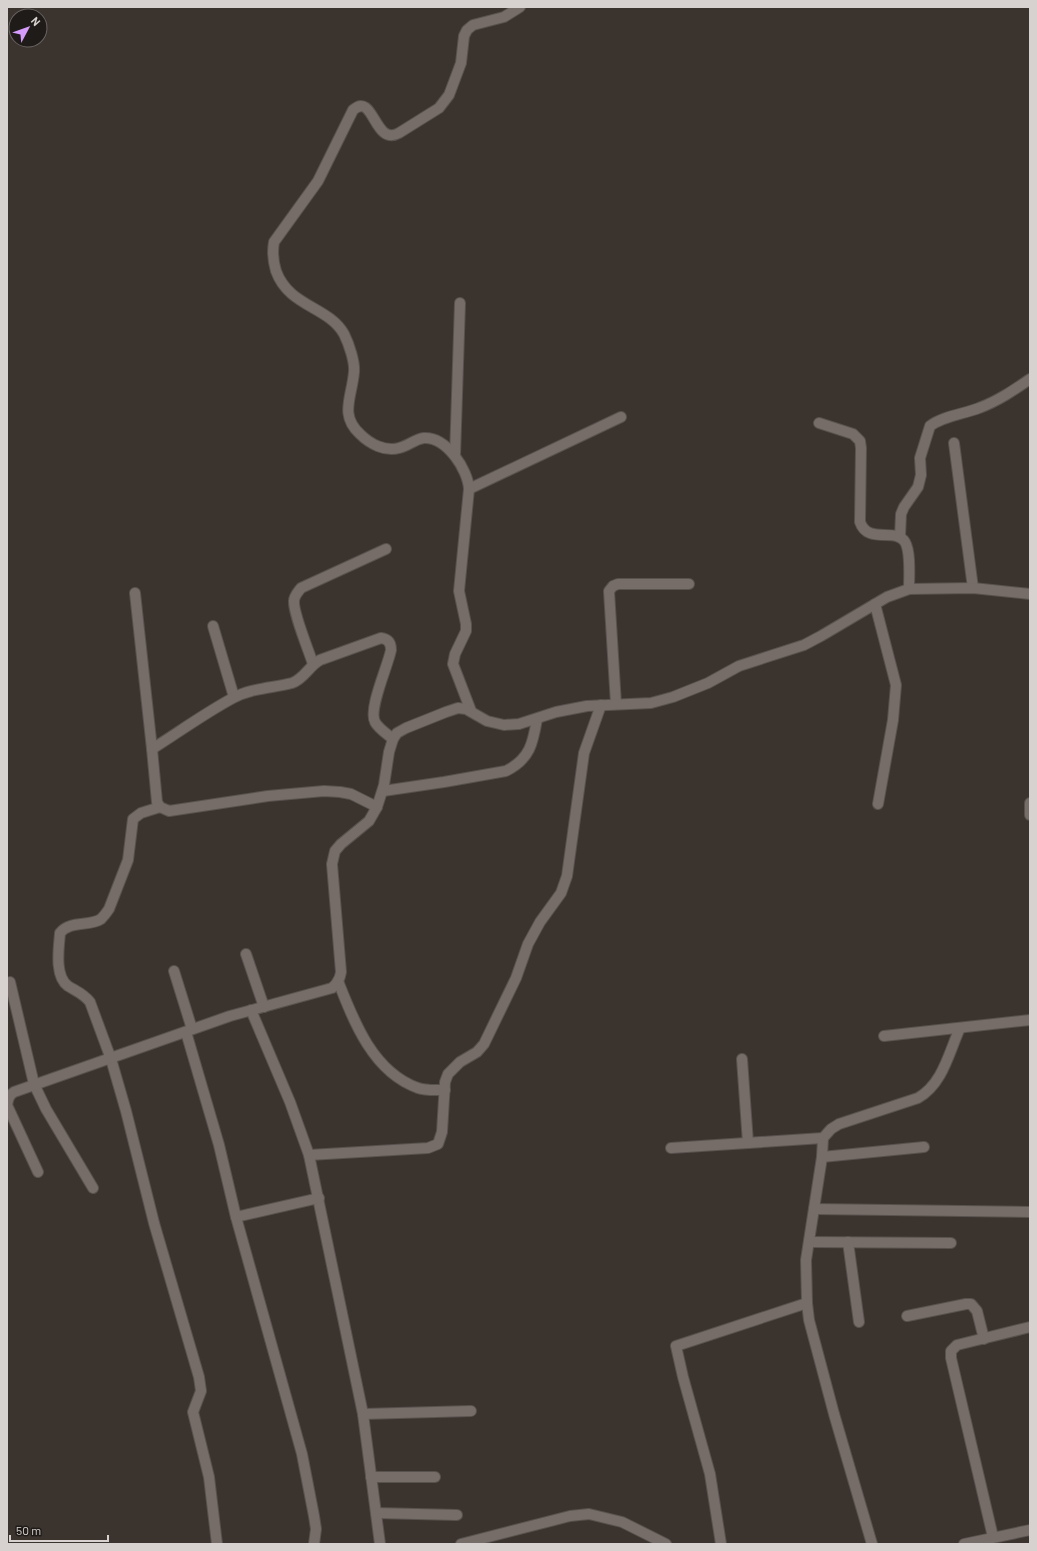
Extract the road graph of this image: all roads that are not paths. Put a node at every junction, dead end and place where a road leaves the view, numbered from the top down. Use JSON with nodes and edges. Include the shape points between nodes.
{"nodes":[{"id":1,"x":520,"y":7,"type":"edge"},
{"id":2,"x":460,"y":303,"type":"dead end"},
{"id":3,"x":1030,"y":379,"type":"edge"},
{"id":4,"x":621,"y":417,"type":"dead end"},
{"id":5,"x":819,"y":424,"type":"dead end"},
{"id":6,"x":954,"y":443,"type":"dead end"},
{"id":7,"x":455,"y":456,"type":"junction"},
{"id":8,"x":469,"y":489,"type":"junction"},
{"id":9,"x":900,"y":537,"type":"junction"},
{"id":10,"x":386,"y":549,"type":"dead end"},
{"id":11,"x":689,"y":584,"type":"dead end"},
{"id":12,"x":973,"y":588,"type":"junction"},
{"id":13,"x":909,"y":589,"type":"junction"},
{"id":14,"x":135,"y":593,"type":"dead end"},
{"id":15,"x":1030,"y":594,"type":"edge"},
{"id":16,"x":875,"y":604,"type":"junction"},
{"id":17,"x":213,"y":626,"type":"dead end"},
{"id":18,"x":314,"y":664,"type":"junction"},
{"id":19,"x":234,"y":697,"type":"junction"},
{"id":20,"x":616,"y":704,"type":"junction"},
{"id":21,"x":601,"y":705,"type":"junction"},
{"id":22,"x":471,"y":711,"type":"junction"},
{"id":23,"x":537,"y":719,"type":"junction"},
{"id":24,"x":393,"y":739,"type":"junction"},
{"id":25,"x":152,"y":749,"type":"junction"},
{"id":26,"x":383,"y":790,"type":"junction"},
{"id":27,"x":1030,"y":803,"type":"edge"},
{"id":28,"x":878,"y":804,"type":"dead end"},
{"id":29,"x":160,"y":807,"type":"junction"},
{"id":30,"x":377,"y":807,"type":"junction"},
{"id":31,"x":1030,"y":815,"type":"edge"},
{"id":32,"x":246,"y":954,"type":"dead end"},
{"id":33,"x":174,"y":971,"type":"dead end"},
{"id":34,"x":338,"y":981,"type":"junction"},
{"id":35,"x":10,"y":982,"type":"dead end"},
{"id":36,"x":264,"y":1007,"type":"junction"},
{"id":37,"x":251,"y":1010,"type":"junction"},
{"id":38,"x":1030,"y":1020,"type":"edge"},
{"id":39,"x":960,"y":1028,"type":"junction"},
{"id":40,"x":189,"y":1031,"type":"junction"},
{"id":41,"x":884,"y":1036,"type":"dead end"},
{"id":42,"x":111,"y":1059,"type":"junction"},
{"id":43,"x":742,"y":1059,"type":"dead end"},
{"id":44,"x":34,"y":1084,"type":"junction"},
{"id":45,"x":445,"y":1090,"type":"junction"},
{"id":46,"x":823,"y":1138,"type":"junction"},
{"id":47,"x":748,"y":1143,"type":"junction"},
{"id":48,"x":924,"y":1146,"type":"dead end"},
{"id":49,"x":671,"y":1148,"type":"dead end"},
{"id":50,"x":309,"y":1155,"type":"junction"},
{"id":51,"x":822,"y":1157,"type":"junction"},
{"id":52,"x":38,"y":1172,"type":"dead end"},
{"id":53,"x":93,"y":1188,"type":"dead end"},
{"id":54,"x":319,"y":1198,"type":"junction"},
{"id":55,"x":814,"y":1209,"type":"junction"},
{"id":56,"x":1030,"y":1212,"type":"edge"},
{"id":57,"x":236,"y":1217,"type":"junction"},
{"id":58,"x":809,"y":1242,"type":"junction"},
{"id":59,"x":848,"y":1242,"type":"junction"},
{"id":60,"x":950,"y":1243,"type":"dead end"},
{"id":61,"x":807,"y":1303,"type":"junction"},
{"id":62,"x":907,"y":1316,"type":"dead end"},
{"id":63,"x":859,"y":1322,"type":"dead end"},
{"id":64,"x":1030,"y":1327,"type":"edge"},
{"id":65,"x":984,"y":1339,"type":"junction"},
{"id":66,"x":470,"y":1411,"type":"dead end"},
{"id":67,"x":362,"y":1414,"type":"junction"},
{"id":68,"x":371,"y":1478,"type":"junction"},
{"id":69,"x":435,"y":1478,"type":"dead end"},
{"id":70,"x":376,"y":1514,"type":"junction"},
{"id":71,"x":457,"y":1515,"type":"dead end"},
{"id":72,"x":1030,"y":1530,"type":"edge"},
{"id":73,"x":993,"y":1537,"type":"junction"},
{"id":74,"x":217,"y":1544,"type":"edge"},
{"id":75,"x":314,"y":1544,"type":"edge"},
{"id":76,"x":380,"y":1544,"type":"edge"},
{"id":77,"x":461,"y":1544,"type":"edge"},
{"id":78,"x":666,"y":1544,"type":"edge"},
{"id":79,"x":721,"y":1544,"type":"edge"},
{"id":80,"x":872,"y":1544,"type":"edge"},
{"id":81,"x":964,"y":1544,"type":"edge"}],
"edges":[{"from":1,"to":7,"type":"street","via":[[504,16],[472,25],[467,30],[461,63],[449,95],[438,108],[399,133],[394,136],[384,133],[369,110],[363,106],[353,110],[318,181],[274,242],[272,252],[280,282],[292,295],[332,321],[343,333],[349,346],[354,371],[347,413],[354,428],[369,442],[379,446],[400,448],[425,438],[445,446]]},
{"from":2,"to":7,"type":"street"},
{"from":3,"to":9,"type":"street","via":[[987,405],[930,426],[920,458],[920,482],[901,514]]},
{"from":4,"to":8,"type":"street"},
{"from":5,"to":9,"type":"street","via":[[853,434],[860,441],[862,527],[874,535]]},
{"from":6,"to":12,"type":"street"},
{"from":7,"to":8,"type":"street","via":[[464,469]]},
{"from":8,"to":22,"type":"street","via":[[459,591],[466,631],[454,654],[453,664]]},
{"from":9,"to":13,"type":"street","via":[[906,542],[908,550]]},
{"from":10,"to":18,"type":"street","via":[[301,588],[296,594],[296,613]]},
{"from":11,"to":20,"type":"street","via":[[618,584],[609,591]]},
{"from":12,"to":13,"type":"street"},
{"from":12,"to":15,"type":"street"},
{"from":13,"to":16,"type":"street"},
{"from":14,"to":25,"type":"street"},
{"from":16,"to":20,"type":"street","via":[[804,645],[739,666],[708,683],[673,697],[651,703]]},
{"from":16,"to":28,"type":"street","via":[[896,685],[893,720]]},
{"from":17,"to":19,"type":"street"},
{"from":18,"to":19,"type":"street","via":[[303,676],[292,682]]},
{"from":18,"to":24,"type":"street","via":[[381,638],[389,641],[390,656],[373,717],[375,723]]},
{"from":19,"to":25,"type":"street"},
{"from":20,"to":21,"type":"street"},
{"from":21,"to":23,"type":"street","via":[[556,712]]},
{"from":21,"to":45,"type":"street","via":[[584,753],[567,876],[561,893],[528,944],[516,978],[484,1044],[477,1052],[453,1068],[445,1082]]},
{"from":22,"to":23,"type":"street","via":[[495,724],[519,724]]},
{"from":22,"to":24,"type":"street","via":[[458,708],[446,712],[406,728]]},
{"from":23,"to":26,"type":"street","via":[[530,750],[515,767],[506,771],[444,782]]},
{"from":24,"to":26,"type":"street"},
{"from":25,"to":29,"type":"street","via":[[157,802]]},
{"from":26,"to":30,"type":"street"},
{"from":27,"to":31,"type":"street"},
{"from":29,"to":30,"type":"street","via":[[169,812],[268,796],[324,791],[351,794]]},
{"from":29,"to":42,"type":"street","via":[[141,813],[133,819],[128,860],[104,916],[95,921],[63,928],[60,932],[61,978],[90,1002]]},
{"from":30,"to":34,"type":"street","via":[[369,821],[340,844],[335,851],[332,864],[341,972]]},
{"from":32,"to":36,"type":"street"},
{"from":33,"to":40,"type":"street"},
{"from":34,"to":36,"type":"street","via":[[332,988]]},
{"from":34,"to":45,"type":"street","via":[[358,1029],[383,1064],[404,1082],[419,1089]]},
{"from":35,"to":44,"type":"street"},
{"from":36,"to":37,"type":"street"},
{"from":37,"to":40,"type":"street"},
{"from":37,"to":50,"type":"street"},
{"from":38,"to":39,"type":"street"},
{"from":39,"to":41,"type":"street"},
{"from":39,"to":46,"type":"street","via":[[938,1080],[924,1094],[839,1124]]},
{"from":40,"to":42,"type":"street"},
{"from":40,"to":57,"type":"street"},
{"from":42,"to":44,"type":"street"},
{"from":42,"to":74,"type":"street","via":[[154,1223],[201,1385],[193,1412],[209,1477]]},
{"from":43,"to":47,"type":"street"},
{"from":44,"to":52,"type":"street","via":[[10,1094],[8,1105]]},
{"from":44,"to":53,"type":"street","via":[[46,1110]]},
{"from":45,"to":50,"type":"street","via":[[442,1132],[438,1144],[433,1147]]},
{"from":46,"to":47,"type":"street"},
{"from":46,"to":51,"type":"street"},
{"from":47,"to":49,"type":"street"},
{"from":48,"to":51,"type":"street"},
{"from":50,"to":54,"type":"street"},
{"from":51,"to":55,"type":"street"},
{"from":54,"to":57,"type":"street"},
{"from":54,"to":67,"type":"street"},
{"from":55,"to":56,"type":"street"},
{"from":55,"to":58,"type":"street"},
{"from":57,"to":75,"type":"street","via":[[309,1482],[316,1529]]},
{"from":58,"to":59,"type":"street"},
{"from":58,"to":61,"type":"street","via":[[805,1269]]},
{"from":59,"to":60,"type":"street"},
{"from":59,"to":63,"type":"street"},
{"from":61,"to":79,"type":"street","via":[[676,1346],[710,1474]]},
{"from":61,"to":80,"type":"street","via":[[809,1320],[834,1414]]},
{"from":62,"to":65,"type":"street","via":[[971,1304],[977,1311]]},
{"from":64,"to":65,"type":"street"},
{"from":65,"to":73,"type":"street","via":[[957,1345],[951,1351],[951,1358]]},
{"from":66,"to":67,"type":"street"},
{"from":67,"to":68,"type":"street"},
{"from":68,"to":69,"type":"street"},
{"from":68,"to":70,"type":"street"},
{"from":70,"to":71,"type":"street"},
{"from":70,"to":76,"type":"street"},
{"from":72,"to":73,"type":"street"},
{"from":73,"to":81,"type":"street"},
{"from":77,"to":78,"type":"street","via":[[570,1516],[589,1514],[622,1522]]}]}
